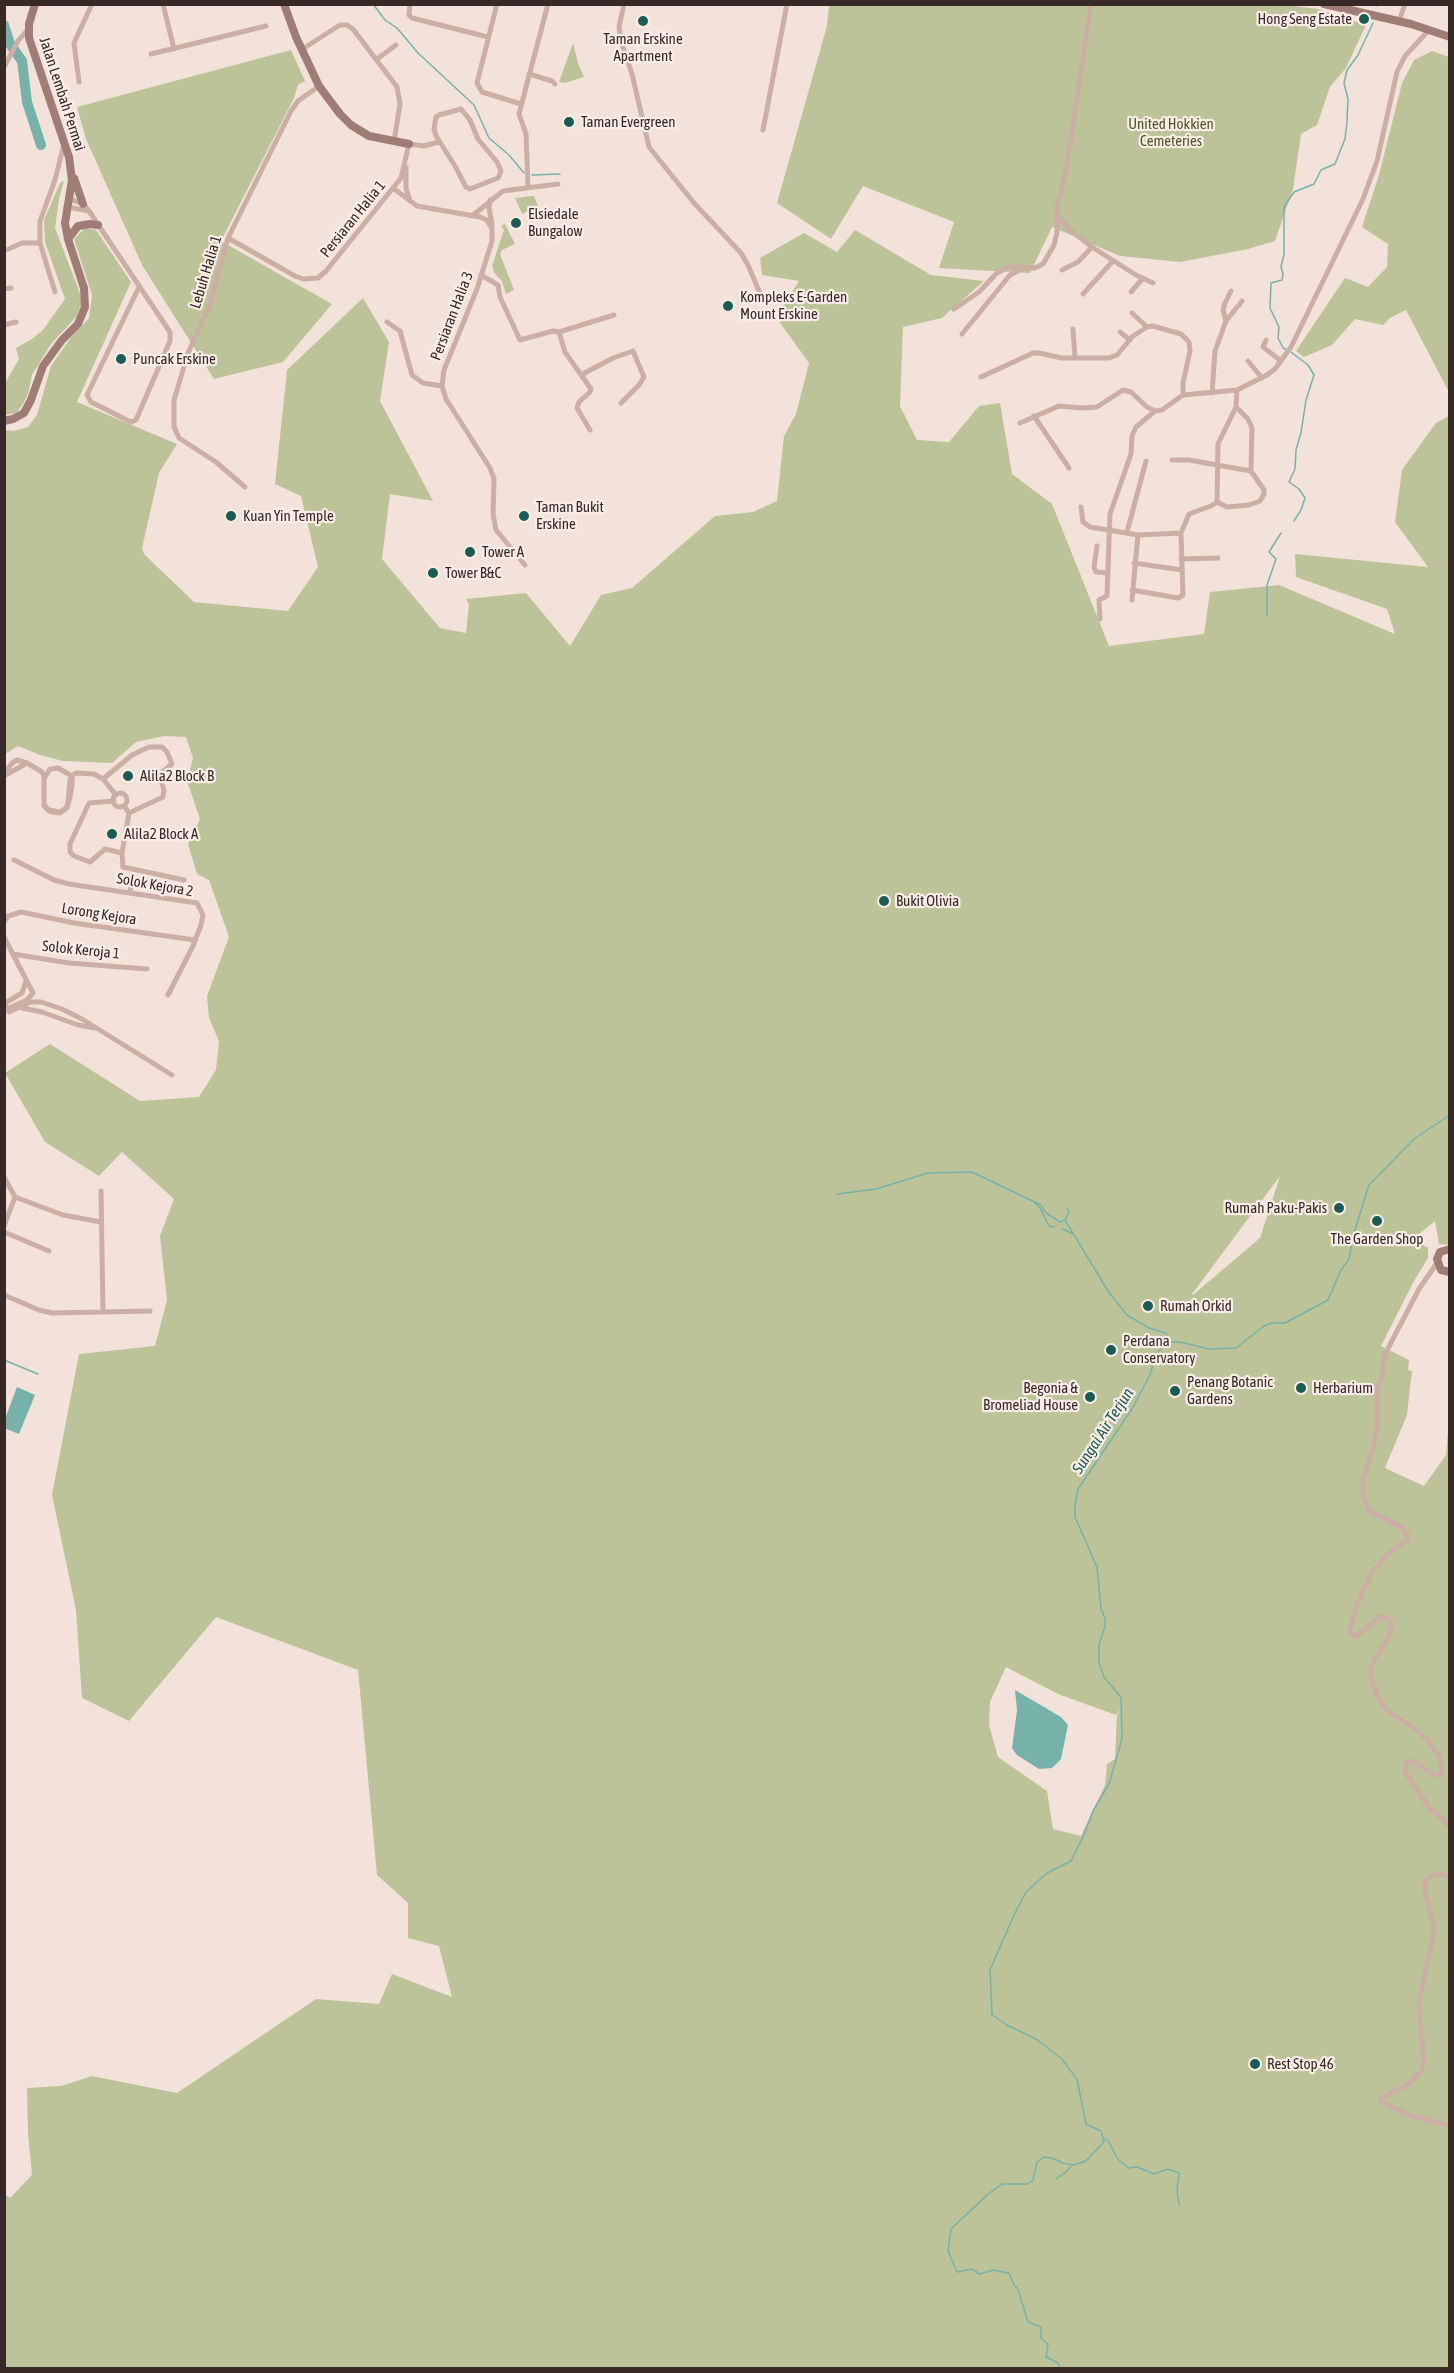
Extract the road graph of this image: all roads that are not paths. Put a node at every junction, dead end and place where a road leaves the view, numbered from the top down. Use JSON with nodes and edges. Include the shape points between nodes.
{"nodes":[{"id":1,"x":35,"y":4,"type":"edge"},
{"id":2,"x":92,"y":4,"type":"edge"},
{"id":3,"x":163,"y":4,"type":"edge"},
{"id":4,"x":284,"y":4,"type":"edge"},
{"id":5,"x":410,"y":4,"type":"edge"},
{"id":6,"x":497,"y":4,"type":"edge"},
{"id":7,"x":548,"y":4,"type":"edge"},
{"id":8,"x":624,"y":4,"type":"edge"},
{"id":9,"x":787,"y":4,"type":"edge"},
{"id":10,"x":1091,"y":4,"type":"edge"},
{"id":11,"x":1324,"y":4,"type":"edge"},
{"id":12,"x":1405,"y":4,"type":"edge"},
{"id":13,"x":1399,"y":21,"type":"junction"},
{"id":14,"x":266,"y":26,"type":"dead end"},
{"id":15,"x":28,"y":28,"type":"junction"},
{"id":16,"x":1429,"y":30,"type":"junction"},
{"id":17,"x":488,"y":37,"type":"junction"},
{"id":18,"x":1449,"y":37,"type":"edge"},
{"id":19,"x":396,"y":45,"type":"dead end"},
{"id":20,"x":174,"y":49,"type":"junction"},
{"id":21,"x":301,"y":50,"type":"junction"},
{"id":22,"x":151,"y":54,"type":"dead end"},
{"id":23,"x":378,"y":59,"type":"junction"},
{"id":24,"x":4,"y":67,"type":"edge"},
{"id":25,"x":529,"y":74,"type":"junction"},
{"id":26,"x":79,"y":82,"type":"dead end"},
{"id":27,"x":555,"y":84,"type":"dead end"},
{"id":28,"x":319,"y":86,"type":"junction"},
{"id":29,"x":521,"y":104,"type":"junction"},
{"id":30,"x":763,"y":130,"type":"dead end"},
{"id":31,"x":394,"y":142,"type":"junction"},
{"id":32,"x":439,"y":142,"type":"junction"},
{"id":33,"x":65,"y":143,"type":"junction"},
{"id":34,"x":409,"y":144,"type":"junction"},
{"id":35,"x":405,"y":162,"type":"junction"},
{"id":36,"x":72,"y":171,"type":"junction"},
{"id":37,"x":558,"y":184,"type":"dead end"},
{"id":38,"x":528,"y":187,"type":"junction"},
{"id":39,"x":393,"y":188,"type":"junction"},
{"id":40,"x":68,"y":198,"type":"junction"},
{"id":41,"x":490,"y":200,"type":"junction"},
{"id":42,"x":411,"y":203,"type":"junction"},
{"id":43,"x":66,"y":207,"type":"junction"},
{"id":44,"x":86,"y":207,"type":"junction"},
{"id":45,"x":1056,"y":214,"type":"junction"},
{"id":46,"x":472,"y":216,"type":"junction"},
{"id":47,"x":98,"y":225,"type":"junction"},
{"id":48,"x":493,"y":231,"type":"junction"},
{"id":49,"x":228,"y":238,"type":"junction"},
{"id":50,"x":68,"y":239,"type":"junction"},
{"id":51,"x":40,"y":243,"type":"junction"},
{"id":52,"x":1092,"y":247,"type":"junction"},
{"id":53,"x":4,"y":251,"type":"edge"},
{"id":54,"x":1113,"y":261,"type":"junction"},
{"id":55,"x":1024,"y":268,"type":"junction"},
{"id":56,"x":1062,"y":270,"type":"dead end"},
{"id":57,"x":482,"y":275,"type":"junction"},
{"id":58,"x":1143,"y":278,"type":"junction"},
{"id":59,"x":1153,"y":283,"type":"dead end"},
{"id":60,"x":139,"y":287,"type":"junction"},
{"id":61,"x":1231,"y":291,"type":"dead end"},
{"id":62,"x":55,"y":292,"type":"dead end"},
{"id":63,"x":1131,"y":292,"type":"dead end"},
{"id":64,"x":1083,"y":294,"type":"dead end"},
{"id":65,"x":762,"y":298,"type":"dead end"},
{"id":66,"x":1242,"y":301,"type":"dead end"},
{"id":67,"x":954,"y":309,"type":"dead end"},
{"id":68,"x":1132,"y":313,"type":"dead end"},
{"id":69,"x":614,"y":315,"type":"dead end"},
{"id":70,"x":1226,"y":321,"type":"junction"},
{"id":71,"x":16,"y":322,"type":"dead end"},
{"id":72,"x":387,"y":322,"type":"dead end"},
{"id":73,"x":4,"y":325,"type":"edge"},
{"id":74,"x":1147,"y":327,"type":"junction"},
{"id":75,"x":1073,"y":329,"type":"dead end"},
{"id":76,"x":559,"y":332,"type":"junction"},
{"id":77,"x":1120,"y":332,"type":"dead end"},
{"id":78,"x":962,"y":334,"type":"dead end"},
{"id":79,"x":1130,"y":340,"type":"junction"},
{"id":80,"x":1266,"y":340,"type":"dead end"},
{"id":81,"x":1075,"y":358,"type":"junction"},
{"id":82,"x":1248,"y":361,"type":"dead end"},
{"id":83,"x":1281,"y":361,"type":"junction"},
{"id":84,"x":582,"y":375,"type":"junction"},
{"id":85,"x":981,"y":376,"type":"dead end"},
{"id":86,"x":1262,"y":378,"type":"junction"},
{"id":87,"x":442,"y":387,"type":"junction"},
{"id":88,"x":1237,"y":390,"type":"junction"},
{"id":89,"x":1212,"y":393,"type":"junction"},
{"id":90,"x":1184,"y":395,"type":"junction"},
{"id":91,"x":621,"y":403,"type":"dead end"},
{"id":92,"x":1236,"y":407,"type":"junction"},
{"id":93,"x":1155,"y":411,"type":"junction"},
{"id":94,"x":1034,"y":416,"type":"junction"},
{"id":95,"x":4,"y":421,"type":"edge"},
{"id":96,"x":1020,"y":423,"type":"dead end"},
{"id":97,"x":590,"y":430,"type":"dead end"},
{"id":98,"x":1172,"y":460,"type":"dead end"},
{"id":99,"x":1146,"y":461,"type":"dead end"},
{"id":100,"x":1216,"y":464,"type":"junction"},
{"id":101,"x":1069,"y":468,"type":"dead end"},
{"id":102,"x":1251,"y":471,"type":"junction"},
{"id":103,"x":245,"y":487,"type":"dead end"},
{"id":104,"x":1217,"y":502,"type":"junction"},
{"id":105,"x":1081,"y":507,"type":"dead end"},
{"id":106,"x":1110,"y":530,"type":"junction"},
{"id":107,"x":1127,"y":532,"type":"junction"},
{"id":108,"x":1181,"y":533,"type":"junction"},
{"id":109,"x":1138,"y":535,"type":"junction"},
{"id":110,"x":1097,"y":546,"type":"dead end"},
{"id":111,"x":1218,"y":558,"type":"dead end"},
{"id":112,"x":1181,"y":559,"type":"junction"},
{"id":113,"x":1134,"y":563,"type":"junction"},
{"id":114,"x":525,"y":565,"type":"dead end"},
{"id":115,"x":1182,"y":570,"type":"junction"},
{"id":116,"x":1108,"y":573,"type":"junction"},
{"id":117,"x":1132,"y":590,"type":"junction"},
{"id":118,"x":1132,"y":600,"type":"dead end"},
{"id":119,"x":1100,"y":619,"type":"dead end"},
{"id":120,"x":4,"y":775,"type":"edge"},
{"id":121,"x":103,"y":779,"type":"junction"},
{"id":122,"x":115,"y":798,"type":"junction"},
{"id":123,"x":124,"y":806,"type":"junction"},
{"id":124,"x":129,"y":813,"type":"junction"},
{"id":125,"x":122,"y":853,"type":"junction"},
{"id":126,"x":14,"y":860,"type":"dead end"},
{"id":127,"x":132,"y":875,"type":"dead end"},
{"id":128,"x":184,"y":879,"type":"dead end"},
{"id":129,"x":130,"y":892,"type":"junction"},
{"id":130,"x":4,"y":922,"type":"edge"},
{"id":131,"x":4,"y":938,"type":"edge"},
{"id":132,"x":195,"y":940,"type":"junction"},
{"id":133,"x":13,"y":954,"type":"junction"},
{"id":134,"x":147,"y":969,"type":"dead end"},
{"id":135,"x":26,"y":981,"type":"junction"},
{"id":136,"x":168,"y":995,"type":"dead end"},
{"id":137,"x":5,"y":1005,"type":"edge"},
{"id":138,"x":22,"y":1008,"type":"junction"},
{"id":139,"x":97,"y":1029,"type":"junction"},
{"id":140,"x":172,"y":1075,"type":"dead end"},
{"id":141,"x":4,"y":1177,"type":"edge"},
{"id":142,"x":100,"y":1191,"type":"dead end"},
{"id":143,"x":15,"y":1197,"type":"junction"},
{"id":144,"x":101,"y":1222,"type":"junction"},
{"id":145,"x":4,"y":1226,"type":"edge"},
{"id":146,"x":4,"y":1232,"type":"edge"},
{"id":147,"x":1449,"y":1249,"type":"edge"},
{"id":148,"x":49,"y":1251,"type":"dead end"},
{"id":149,"x":1437,"y":1263,"type":"junction"},
{"id":150,"x":1449,"y":1272,"type":"edge"},
{"id":151,"x":4,"y":1295,"type":"edge"},
{"id":152,"x":150,"y":1311,"type":"dead end"},
{"id":153,"x":103,"y":1312,"type":"junction"},
{"id":154,"x":1449,"y":1827,"type":"edge"},
{"id":155,"x":1449,"y":1877,"type":"edge"},
{"id":156,"x":1449,"y":2127,"type":"edge"}],
"edges":[{"from":1,"to":15,"type":"main road"},
{"from":2,"to":26,"type":"street","via":[[74,43]]},
{"from":3,"to":20,"type":"street"},
{"from":4,"to":21,"type":"main road"},
{"from":5,"to":17,"type":"street","via":[[412,18]]},
{"from":6,"to":17,"type":"street"},
{"from":7,"to":25,"type":"street"},
{"from":8,"to":65,"type":"street","via":[[619,27],[621,41],[649,147],[741,253]]},
{"from":9,"to":30,"type":"street"},
{"from":10,"to":45,"type":"street"},
{"from":11,"to":13,"type":"main road"},
{"from":12,"to":13,"type":"street"},
{"from":13,"to":16,"type":"main road"},
{"from":14,"to":20,"type":"street"},
{"from":15,"to":24,"type":"street"},
{"from":15,"to":33,"type":"main road","name":"Jalan Lembah Permai"},
{"from":16,"to":18,"type":"main road"},
{"from":16,"to":83,"type":"street","via":[[1405,56],[1397,72],[1377,161],[1363,199]]},
{"from":17,"to":29,"type":"street","via":[[478,87],[482,92]]},
{"from":19,"to":23,"type":"street"},
{"from":20,"to":22,"type":"street"},
{"from":21,"to":23,"type":"street","via":[[344,24]]},
{"from":21,"to":28,"type":"main road"},
{"from":23,"to":31,"type":"street","via":[[399,93]]},
{"from":25,"to":27,"type":"street"},
{"from":25,"to":29,"type":"street"},
{"from":28,"to":31,"type":"main road","via":[[351,124],[369,136]]},
{"from":28,"to":49,"type":"street","name":"Lebuh Halia 1","via":[[291,111]]},
{"from":29,"to":38,"type":"street","via":[[519,117],[526,134]]},
{"from":31,"to":34,"type":"main road"},
{"from":32,"to":32,"type":"street","via":[[468,188],[501,174],[461,110],[436,117],[434,129]]},
{"from":32,"to":34,"type":"street","via":[[428,146]]},
{"from":33,"to":36,"type":"main road","name":"Jalan Lembah Permai"},
{"from":33,"to":51,"type":"street","via":[[40,221]]},
{"from":34,"to":35,"type":"street","name":"Persiaran Halia 1"},
{"from":35,"to":39,"type":"street","name":"Persiaran Halia 1","via":[[401,178]]},
{"from":35,"to":42,"type":"street"},
{"from":36,"to":40,"type":"main road","name":"Jalan Lembah Permai"},
{"from":36,"to":44,"type":"main road"},
{"from":37,"to":38,"type":"street"},
{"from":38,"to":41,"type":"street","via":[[503,191]]},
{"from":39,"to":42,"type":"street"},
{"from":39,"to":49,"type":"street","name":"Persiaran Halia 1","via":[[318,278],[295,276]]},
{"from":40,"to":43,"type":"main road","name":"Jalan Lembah Permai"},
{"from":40,"to":44,"type":"street"},
{"from":41,"to":46,"type":"street"},
{"from":41,"to":48,"type":"street"},
{"from":42,"to":46,"type":"street"},
{"from":43,"to":44,"type":"street"},
{"from":43,"to":50,"type":"main road","name":"Jalan Lembah Permai"},
{"from":44,"to":47,"type":"street"},
{"from":45,"to":52,"type":"street"},
{"from":45,"to":55,"type":"street","via":[[1058,232],[1043,264]]},
{"from":46,"to":48,"type":"street","via":[[487,220]]},
{"from":47,"to":50,"type":"main road","via":[[82,224]]},
{"from":47,"to":60,"type":"street"},
{"from":48,"to":57,"type":"street","name":"Persiaran Halia 3"},
{"from":49,"to":103,"type":"street","name":"Lebuh Halia 1","via":[[209,307],[177,384],[174,427],[179,438]]},
{"from":50,"to":95,"type":"main road","name":"Jalan Lembah Permai","via":[[86,296],[83,316],[43,366],[24,413]]},
{"from":51,"to":53,"type":"street","via":[[22,243]]},
{"from":51,"to":62,"type":"street"},
{"from":52,"to":54,"type":"street"},
{"from":52,"to":56,"type":"street","via":[[1078,262]]},
{"from":54,"to":58,"type":"street"},
{"from":54,"to":64,"type":"street"},
{"from":55,"to":67,"type":"street","via":[[1008,267],[997,273],[979,292]]},
{"from":55,"to":78,"type":"street","via":[[1010,275]]},
{"from":57,"to":76,"type":"street","via":[[498,285],[520,340]]},
{"from":57,"to":87,"type":"street","name":"Persiaran Halia 3","via":[[444,370]]},
{"from":58,"to":59,"type":"street"},
{"from":58,"to":63,"type":"street"},
{"from":60,"to":60,"type":"street","via":[[157,309],[170,332],[170,341],[136,420],[131,422],[91,402],[87,395]]},
{"from":61,"to":70,"type":"street","via":[[1223,310]]},
{"from":66,"to":70,"type":"street"},
{"from":68,"to":74,"type":"street"},
{"from":69,"to":76,"type":"street"},
{"from":70,"to":89,"type":"street","via":[[1215,351]]},
{"from":71,"to":73,"type":"street"},
{"from":72,"to":87,"type":"street","via":[[400,331],[412,375],[423,383]]},
{"from":74,"to":79,"type":"street"},
{"from":74,"to":90,"type":"street","via":[[1175,331],[1189,342]]},
{"from":75,"to":81,"type":"street"},
{"from":76,"to":84,"type":"street","via":[[565,352]]},
{"from":77,"to":79,"type":"street"},
{"from":79,"to":81,"type":"street","via":[[1109,358]]},
{"from":80,"to":83,"type":"street","via":[[1263,347]]},
{"from":81,"to":85,"type":"street","via":[[1033,353]]},
{"from":82,"to":86,"type":"street"},
{"from":83,"to":86,"type":"street"},
{"from":84,"to":91,"type":"street","via":[[633,351],[644,377]]},
{"from":84,"to":97,"type":"street","via":[[591,390],[577,408]]},
{"from":86,"to":88,"type":"street"},
{"from":87,"to":114,"type":"street","via":[[490,468],[496,530]]},
{"from":88,"to":89,"type":"street"},
{"from":88,"to":92,"type":"street"},
{"from":89,"to":90,"type":"street"},
{"from":90,"to":93,"type":"street"},
{"from":92,"to":100,"type":"street","via":[[1218,444]]},
{"from":92,"to":102,"type":"street","via":[[1252,428]]},
{"from":93,"to":94,"type":"street","via":[[1123,390],[1092,409],[1059,406]]},
{"from":93,"to":106,"type":"street","via":[[1136,427],[1132,436],[1131,454],[1110,514]]},
{"from":94,"to":96,"type":"street"},
{"from":94,"to":101,"type":"street"},
{"from":98,"to":100,"type":"street"},
{"from":99,"to":107,"type":"street"},
{"from":100,"to":102,"type":"street"},
{"from":100,"to":104,"type":"street"},
{"from":102,"to":104,"type":"street","via":[[1264,490],[1260,501],[1227,507]]},
{"from":104,"to":108,"type":"street","via":[[1189,514]]},
{"from":105,"to":106,"type":"street","via":[[1085,525]]},
{"from":106,"to":107,"type":"street"},
{"from":106,"to":116,"type":"street"},
{"from":107,"to":109,"type":"street"},
{"from":108,"to":109,"type":"street"},
{"from":108,"to":112,"type":"street"},
{"from":109,"to":113,"type":"street"},
{"from":110,"to":116,"type":"street","via":[[1096,572]]},
{"from":111,"to":112,"type":"street"},
{"from":112,"to":115,"type":"street"},
{"from":113,"to":115,"type":"street"},
{"from":113,"to":117,"type":"street"},
{"from":115,"to":117,"type":"street","via":[[1180,598]]},
{"from":116,"to":119,"type":"street","via":[[1107,596],[1099,600]]},
{"from":117,"to":118,"type":"street"},
{"from":120,"to":121,"type":"street","via":[[17,760],[42,772],[44,806],[53,812],[60,813],[67,808],[72,780],[72,776],[58,768],[50,770],[44,779],[44,805],[55,812],[66,808],[70,780],[76,773]]},
{"from":121,"to":122,"type":"street"},
{"from":121,"to":124,"type":"street","via":[[132,755],[149,747],[157,746],[167,752],[172,764],[159,775],[163,797]]},
{"from":122,"to":123,"type":"street","via":[[118,806]]},
{"from":122,"to":123,"type":"street","via":[[126,795]]},
{"from":122,"to":125,"type":"street","via":[[89,803],[70,852],[90,862],[105,849]]},
{"from":123,"to":124,"type":"street"},
{"from":124,"to":125,"type":"street"},
{"from":125,"to":128,"type":"street","via":[[125,868]]},
{"from":126,"to":129,"type":"street","name":"Solok Kejora 2","via":[[54,880]]},
{"from":127,"to":129,"type":"street"},
{"from":129,"to":132,"type":"street","name":"Solok Kejora 2","via":[[197,903],[202,915]]},
{"from":130,"to":132,"type":"street","name":"Lorong Kejora","via":[[8,916],[21,912],[74,924]]},
{"from":131,"to":133,"type":"street"},
{"from":132,"to":136,"type":"street","name":"Solok Kejora 2"},
{"from":133,"to":134,"type":"street","name":"Solok Keroja 1"},
{"from":133,"to":135,"type":"street"},
{"from":135,"to":137,"type":"street","via":[[21,993]]},
{"from":135,"to":137,"type":"street","via":[[32,987],[32,996]]},
{"from":137,"to":138,"type":"street","via":[[11,1012]]},
{"from":138,"to":139,"type":"street"},
{"from":138,"to":139,"type":"street","via":[[31,1002],[41,1002]]},
{"from":139,"to":140,"type":"street"},
{"from":141,"to":143,"type":"street"},
{"from":142,"to":144,"type":"street"},
{"from":143,"to":144,"type":"street","via":[[63,1215]]},
{"from":143,"to":145,"type":"street"},
{"from":144,"to":153,"type":"street"},
{"from":146,"to":148,"type":"street"},
{"from":147,"to":149,"type":"main road","via":[[1440,1252]]},
{"from":149,"to":150,"type":"main road","via":[[1441,1270]]},
{"from":149,"to":154,"type":"street","via":[[1419,1288],[1384,1356],[1377,1391],[1374,1445],[1363,1479],[1363,1495],[1369,1510],[1403,1528],[1408,1536],[1371,1574],[1349,1631],[1357,1636],[1380,1616],[1389,1619],[1390,1636],[1371,1667],[1371,1677],[1378,1698],[1388,1711],[1418,1731],[1438,1756],[1442,1768],[1438,1775],[1414,1761],[1407,1763],[1405,1772],[1429,1808]]},
{"from":151,"to":153,"type":"street","via":[[46,1312]]},
{"from":152,"to":153,"type":"street"},
{"from":155,"to":156,"type":"street","via":[[1434,1875],[1424,1885],[1433,1938],[1420,1997],[1424,2061],[1421,2071],[1410,2083],[1381,2098],[1381,2102]]}]}
